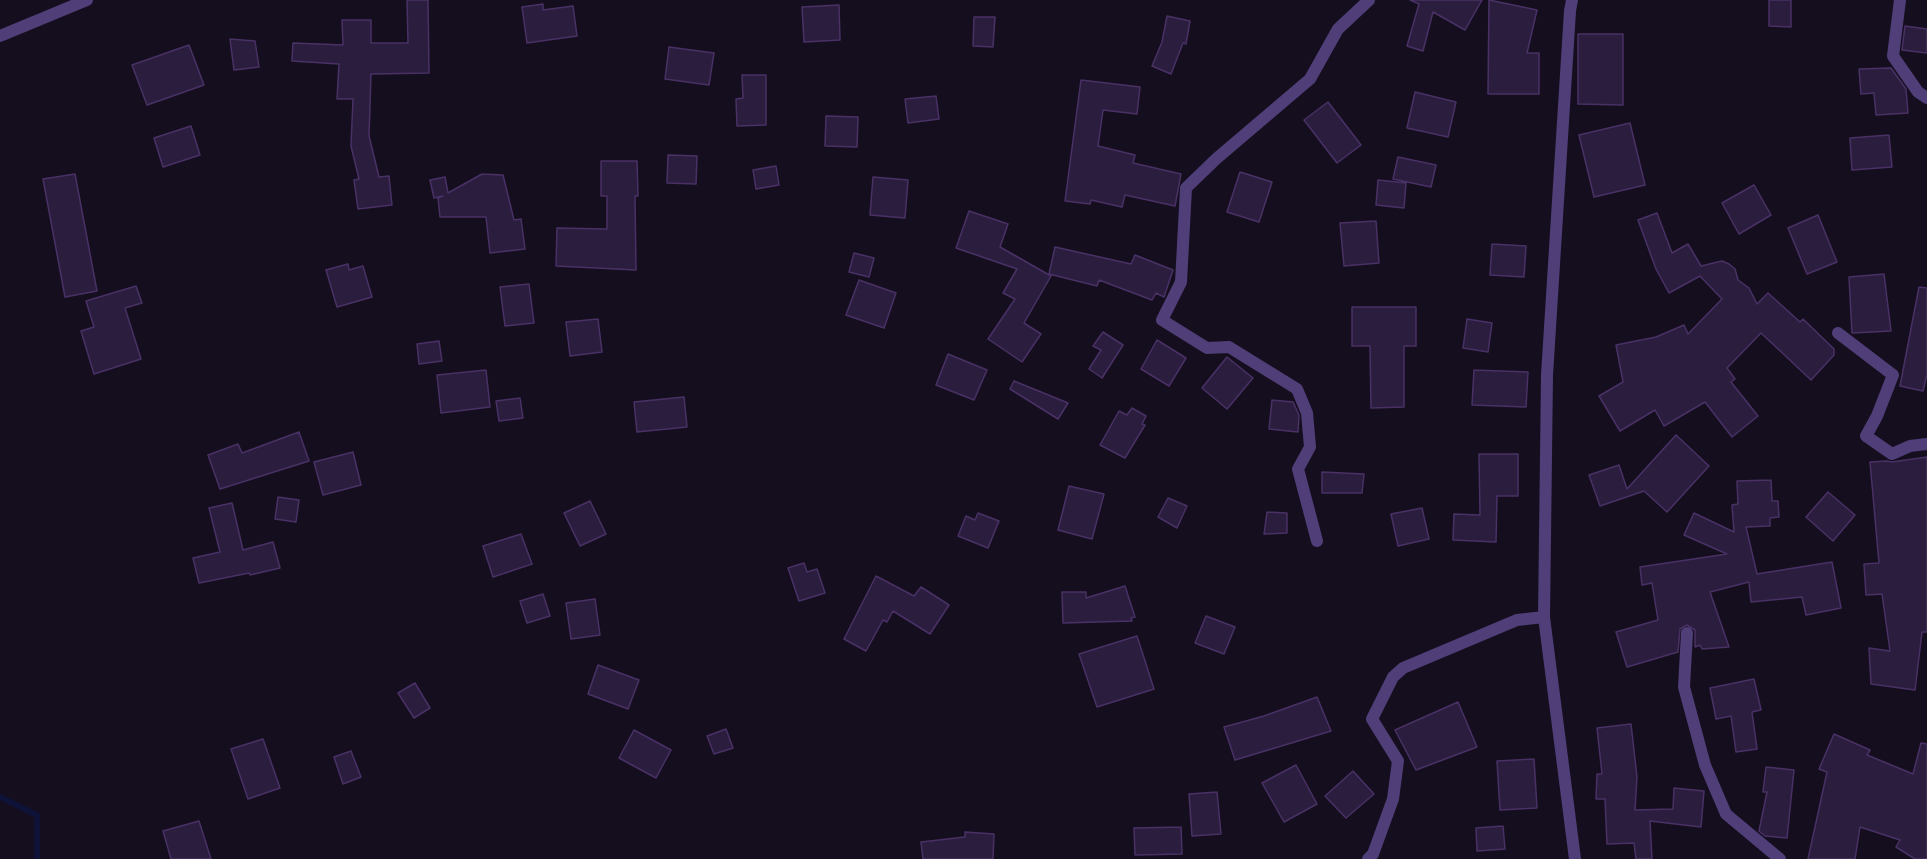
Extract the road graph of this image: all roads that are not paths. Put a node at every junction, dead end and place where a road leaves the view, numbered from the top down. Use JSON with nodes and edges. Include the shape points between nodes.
{"nodes":[{"id":1,"x":87,"y":0,"type":"edge"},
{"id":2,"x":1369,"y":0,"type":"edge"},
{"id":3,"x":1572,"y":0,"type":"edge"},
{"id":4,"x":1900,"y":0,"type":"edge"},
{"id":5,"x":0,"y":36,"type":"edge"},
{"id":6,"x":1927,"y":98,"type":"edge"},
{"id":7,"x":1838,"y":333,"type":"dead end"},
{"id":8,"x":1927,"y":444,"type":"edge"},
{"id":9,"x":1317,"y":541,"type":"dead end"},
{"id":10,"x":1544,"y":617,"type":"junction"},
{"id":11,"x":1688,"y":633,"type":"dead end"},
{"id":12,"x":1368,"y":859,"type":"edge"},
{"id":13,"x":1575,"y":859,"type":"edge"},
{"id":14,"x":1780,"y":859,"type":"edge"}],
"edges":[{"from":1,"to":5,"type":"street"},
{"from":2,"to":9,"type":"street","via":[[1338,29],[1310,79],[1186,188],[1181,282],[1162,320],[1207,348],[1229,347],[1297,389],[1307,413],[1310,447],[1298,469]]},
{"from":3,"to":10,"type":"street","via":[[1547,375]]},
{"from":4,"to":6,"type":"street","via":[[1893,56],[1918,92]]},
{"from":7,"to":8,"type":"street","via":[[1893,375],[1866,436],[1892,454]]},
{"from":10,"to":12,"type":"street","via":[[1517,620],[1403,668],[1393,677],[1372,719],[1398,761],[1394,799]]},
{"from":10,"to":13,"type":"street"},
{"from":11,"to":14,"type":"street","via":[[1684,687],[1705,765],[1726,814]]}]}
